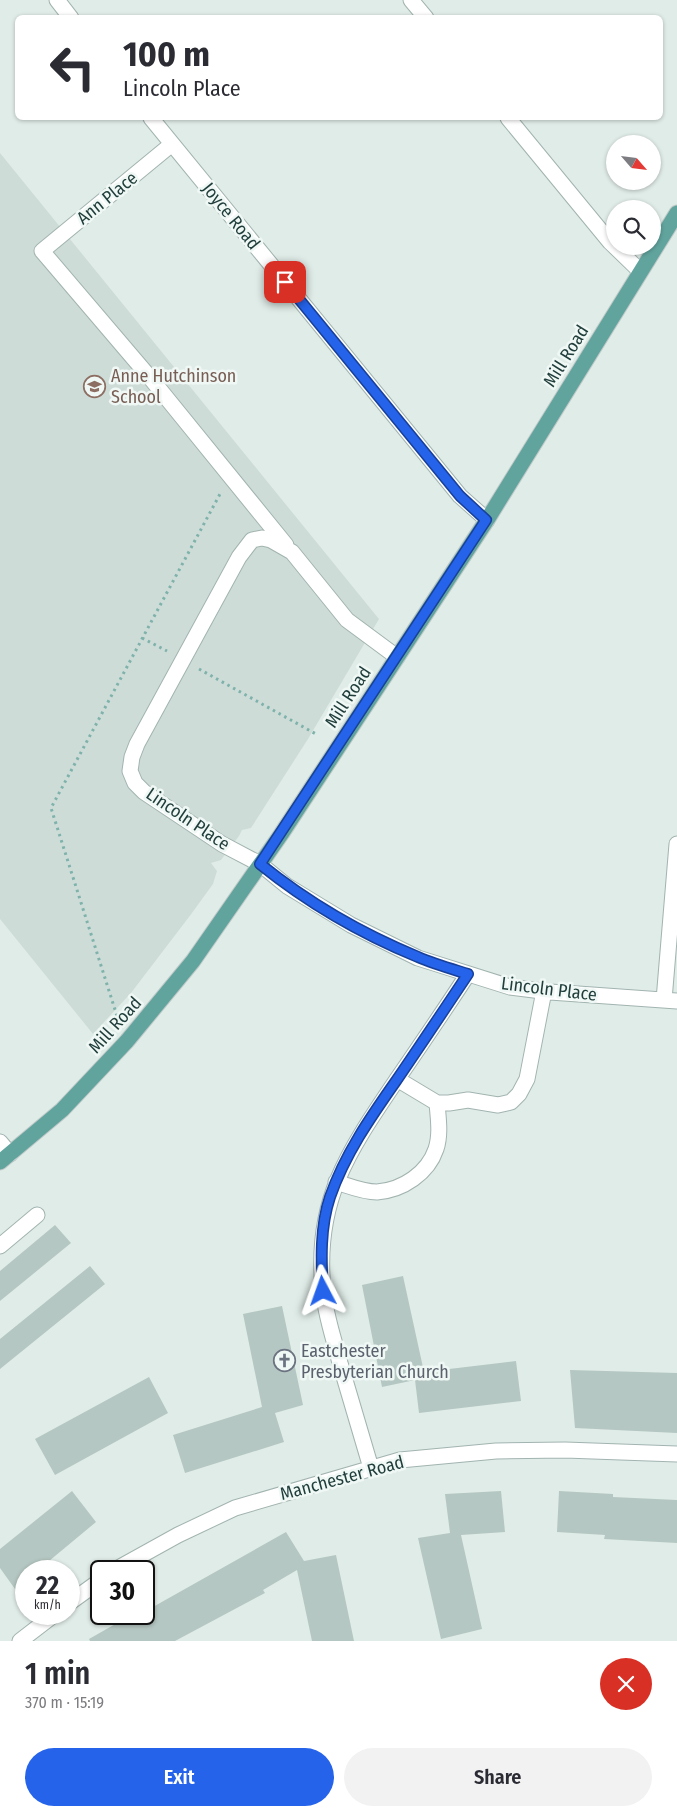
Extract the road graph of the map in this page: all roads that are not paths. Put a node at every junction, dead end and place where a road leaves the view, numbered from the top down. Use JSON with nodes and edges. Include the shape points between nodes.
{"nodes":[{"id":1,"x":57,"y":0,"type":"edge"},
{"id":2,"x":411,"y":0,"type":"edge"},
{"id":3,"x":69,"y":15,"type":"edge"},
{"id":4,"x":424,"y":15,"type":"edge"},
{"id":5,"x":153,"y":120,"type":"edge"},
{"id":6,"x":510,"y":120,"type":"edge"},
{"id":7,"x":172,"y":144,"type":"junction"},
{"id":8,"x":677,"y":214,"type":"edge"},
{"id":9,"x":640,"y":271,"type":"junction"},
{"id":10,"x":486,"y":520,"type":"junction"},
{"id":11,"x":292,"y":552,"type":"junction"},
{"id":12,"x":397,"y":657,"type":"junction"},
{"id":13,"x":677,"y":844,"type":"edge"},
{"id":14,"x":260,"y":864,"type":"junction"},
{"id":15,"x":468,"y":974,"type":"junction"},
{"id":16,"x":544,"y":991,"type":"junction"},
{"id":17,"x":671,"y":1001,"type":"edge"},
{"id":18,"x":397,"y":1079,"type":"junction"},
{"id":19,"x":437,"y":1102,"type":"junction"},
{"id":20,"x":0,"y":1142,"type":"edge"},
{"id":21,"x":5,"y":1158,"type":"edge"},
{"id":22,"x":336,"y":1182,"type":"junction"},
{"id":23,"x":37,"y":1215,"type":"dead end"},
{"id":24,"x":0,"y":1246,"type":"edge"},
{"id":25,"x":677,"y":1454,"type":"edge"},
{"id":26,"x":371,"y":1468,"type":"junction"},
{"id":27,"x":133,"y":1560,"type":"edge"},
{"id":28,"x":41,"y":1625,"type":"edge"},
{"id":29,"x":20,"y":1641,"type":"edge"}],
"edges":[{"from":1,"to":3,"type":"street"},
{"from":2,"to":4,"type":"street"},
{"from":5,"to":7,"type":"street","name":"Joyce Road"},
{"from":6,"to":9,"type":"street","via":[[610,242]]},
{"from":7,"to":10,"type":"street","name":"Joyce Road","via":[[460,496]]},
{"from":7,"to":11,"type":"street","name":"Ann Place","via":[[42,251]]},
{"from":8,"to":9,"type":"main road","name":"Mill Road"},
{"from":9,"to":10,"type":"main road","name":"Mill Road"},
{"from":10,"to":12,"type":"main road","name":"Mill Road"},
{"from":11,"to":12,"type":"street","name":"Lincoln Place","via":[[347,620]]},
{"from":11,"to":14,"type":"street","name":"Lincoln Place","via":[[262,538],[252,540],[239,557],[137,744],[130,771],[135,783],[162,805]]},
{"from":12,"to":14,"type":"main road","name":"Mill Road"},
{"from":13,"to":17,"type":"street"},
{"from":14,"to":15,"type":"street","name":"Lincoln Place","via":[[287,886],[351,925],[418,958]]},
{"from":14,"to":21,"type":"main road","name":"Mill Road","via":[[193,961],[127,1042],[62,1110]]},
{"from":15,"to":16,"type":"street","name":"Lincoln Place","via":[[510,987]]},
{"from":15,"to":18,"type":"street"},
{"from":16,"to":17,"type":"street","name":"Lincoln Place"},
{"from":16,"to":19,"type":"street","via":[[527,1079],[519,1094],[511,1102],[498,1104],[468,1100]]},
{"from":18,"to":19,"type":"street"},
{"from":18,"to":22,"type":"street","via":[[344,1162]]},
{"from":19,"to":22,"type":"street","via":[[439,1126],[436,1148],[418,1176],[399,1187],[378,1192]]},
{"from":20,"to":21,"type":"street"},
{"from":22,"to":26,"type":"street","via":[[323,1228],[323,1291],[329,1324]]},
{"from":23,"to":24,"type":"street"},
{"from":25,"to":26,"type":"street","name":"Manchester Road","via":[[496,1451],[400,1460]]},
{"from":26,"to":27,"type":"street","name":"Manchester Road","via":[[235,1508]]},
{"from":28,"to":29,"type":"street"}]}
